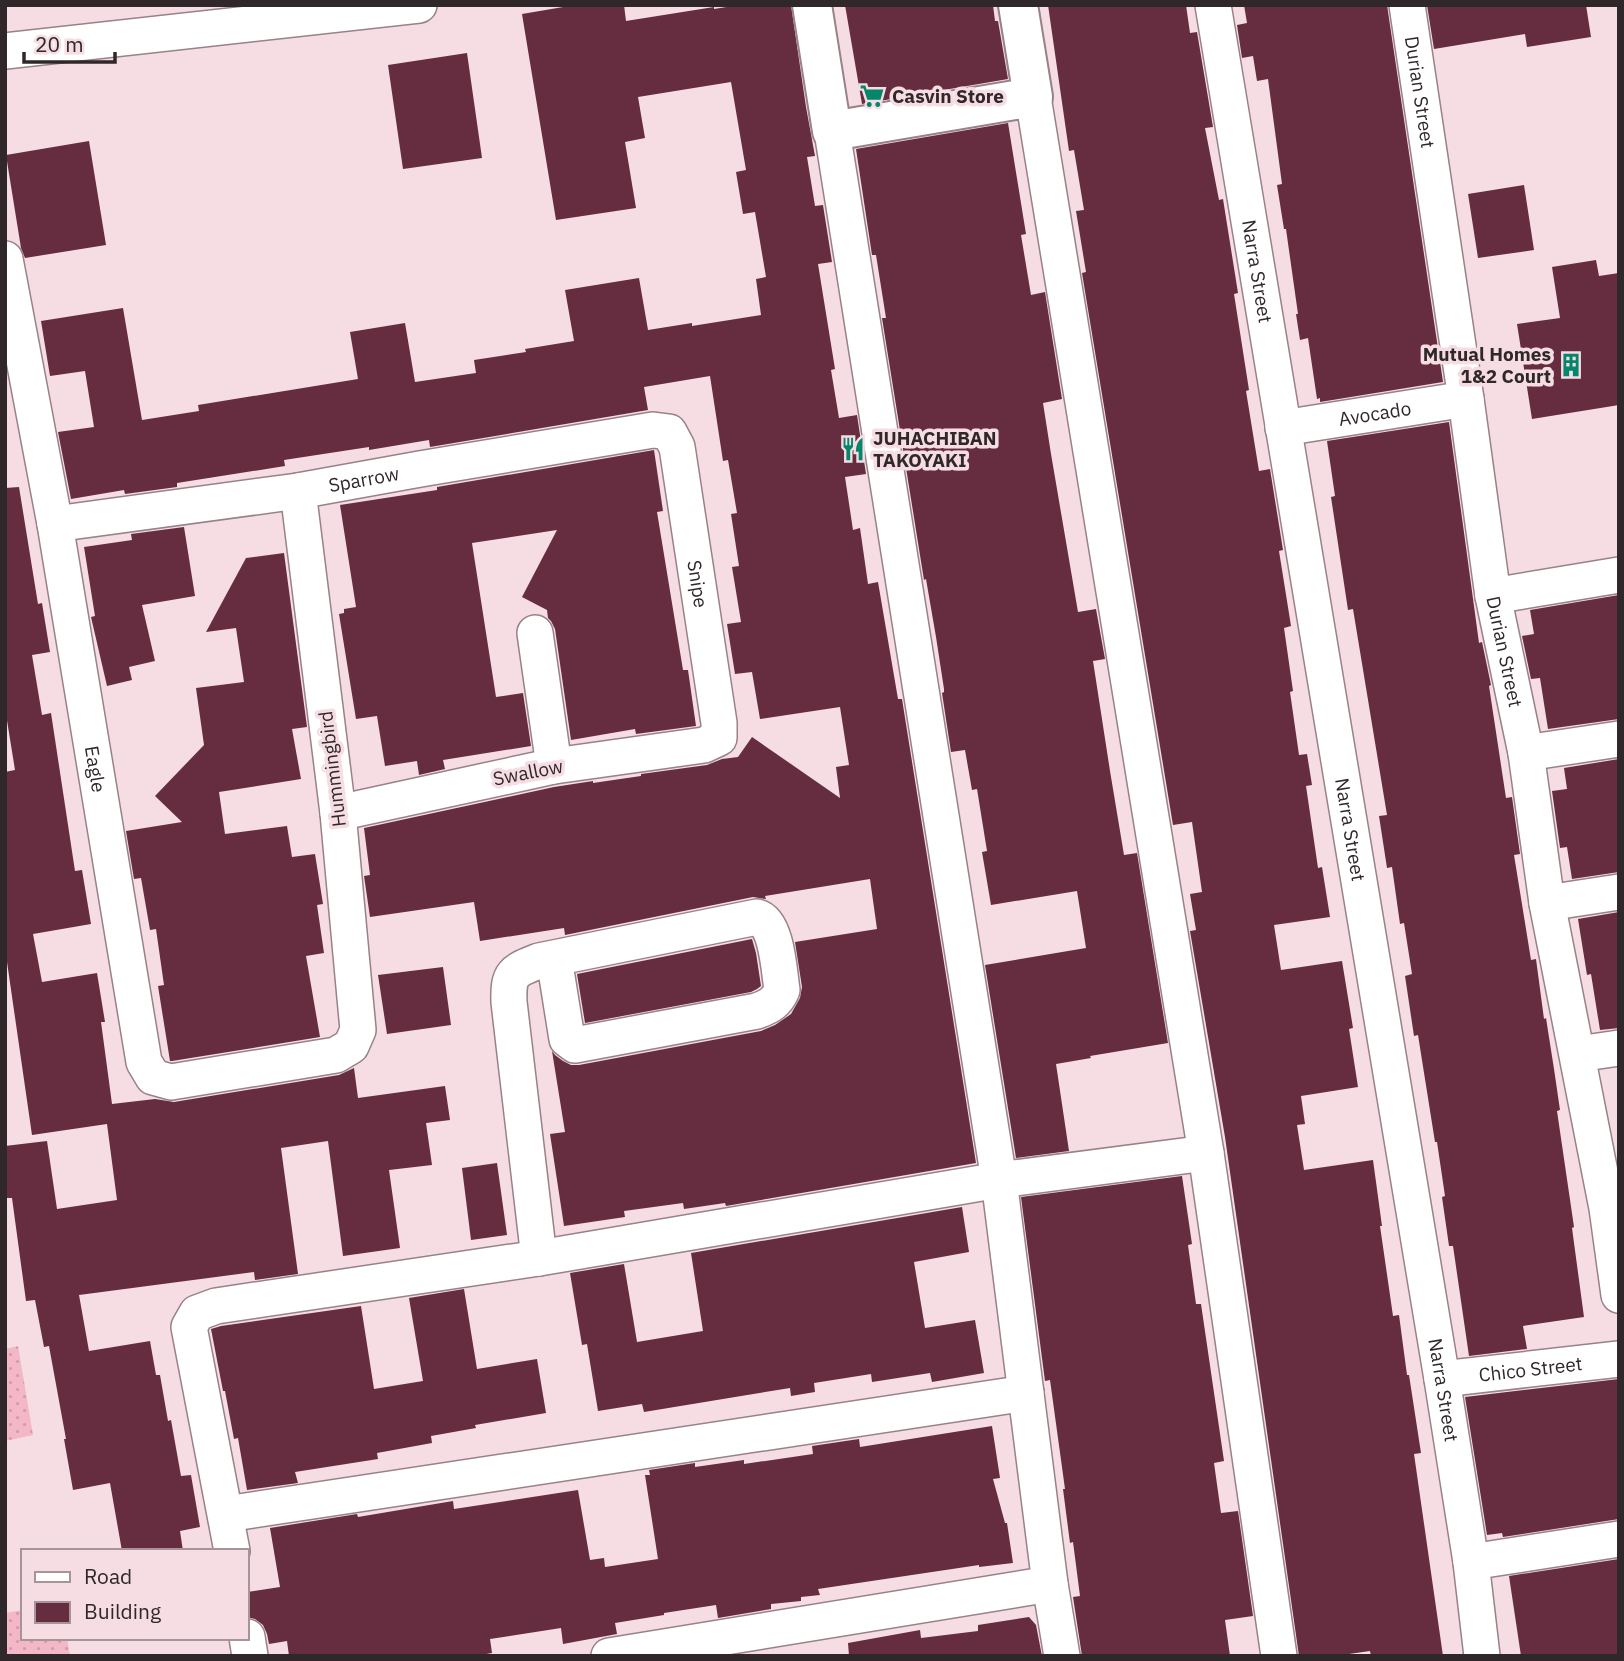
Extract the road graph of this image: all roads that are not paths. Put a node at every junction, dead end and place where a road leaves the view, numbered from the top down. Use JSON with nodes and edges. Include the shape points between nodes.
{"nodes":[{"id":1,"x":419,"y":5,"type":"edge"},
{"id":2,"x":812,"y":5,"type":"edge"},
{"id":3,"x":1018,"y":5,"type":"edge"},
{"id":4,"x":1213,"y":5,"type":"edge"},
{"id":5,"x":1406,"y":5,"type":"edge"},
{"id":6,"x":5,"y":51,"type":"edge"},
{"id":7,"x":1032,"y":97,"type":"junction"},
{"id":8,"x":832,"y":131,"type":"junction"},
{"id":9,"x":5,"y":259,"type":"edge"},
{"id":10,"x":1466,"y":399,"type":"junction"},
{"id":11,"x":1283,"y":428,"type":"junction"},
{"id":12,"x":669,"y":432,"type":"joint"},
{"id":13,"x":298,"y":491,"type":"junction"},
{"id":14,"x":55,"y":524,"type":"junction"},
{"id":15,"x":1619,"y":575,"type":"edge"},
{"id":16,"x":1493,"y":596,"type":"junction"},
{"id":17,"x":535,"y":633,"type":"dead end"},
{"id":18,"x":719,"y":738,"type":"joint"},
{"id":19,"x":1619,"y":739,"type":"edge"},
{"id":20,"x":1526,"y":752,"type":"junction"},
{"id":21,"x":554,"y":766,"type":"junction"},
{"id":22,"x":338,"y":813,"type":"junction"},
{"id":23,"x":1619,"y":892,"type":"edge"},
{"id":24,"x":1548,"y":903,"type":"junction"},
{"id":25,"x":554,"y":958,"type":"junction"},
{"id":26,"x":351,"y":1046,"type":"joint"},
{"id":27,"x":1619,"y":1048,"type":"edge"},
{"id":28,"x":1578,"y":1055,"type":"junction"},
{"id":29,"x":1206,"y":1153,"type":"junction"},
{"id":30,"x":999,"y":1180,"type":"junction"},
{"id":31,"x":1613,"y":1207,"type":"edge"},
{"id":32,"x":539,"y":1258,"type":"junction"},
{"id":33,"x":1619,"y":1295,"type":"edge"},
{"id":34,"x":1619,"y":1359,"type":"edge"},
{"id":35,"x":1442,"y":1379,"type":"junction"},
{"id":36,"x":1026,"y":1393,"type":"junction"},
{"id":37,"x":226,"y":1514,"type":"junction"},
{"id":38,"x":1619,"y":1539,"type":"edge"},
{"id":39,"x":232,"y":1549,"type":"edge"},
{"id":40,"x":1471,"y":1562,"type":"junction"},
{"id":41,"x":1050,"y":1584,"type":"junction"},
{"id":42,"x":609,"y":1656,"type":"edge"},
{"id":43,"x":1062,"y":1656,"type":"edge"},
{"id":44,"x":1279,"y":1656,"type":"edge"},
{"id":45,"x":1482,"y":1656,"type":"edge"}],
"edges":[{"from":1,"to":6,"type":"street"},
{"from":2,"to":8,"type":"street"},
{"from":3,"to":7,"type":"street"},
{"from":4,"to":11,"type":"street","name":"Narra Street"},
{"from":5,"to":10,"type":"street","name":"Durian Street"},
{"from":7,"to":8,"type":"street"},
{"from":7,"to":29,"type":"street"},
{"from":8,"to":30,"type":"street"},
{"from":9,"to":14,"type":"street","name":"Eagle"},
{"from":10,"to":11,"type":"street","name":"Avocado"},
{"from":10,"to":16,"type":"street","name":"Durian Street"},
{"from":11,"to":35,"type":"street","name":"Narra Street"},
{"from":12,"to":13,"type":"street","name":"Sparrow","via":[[653,430]]},
{"from":12,"to":18,"type":"street","name":"Snipe","via":[[677,447]]},
{"from":13,"to":14,"type":"street","name":"Sparrow"},
{"from":13,"to":22,"type":"street","name":"Hummingbird"},
{"from":14,"to":26,"type":"street","name":"Eagle","via":[[148,1070],[153,1077],[171,1082],[336,1055]]},
{"from":15,"to":16,"type":"street"},
{"from":16,"to":20,"type":"street","name":"Durian Street"},
{"from":17,"to":21,"type":"street"},
{"from":18,"to":21,"type":"street","name":"Swallow","via":[[704,745]]},
{"from":19,"to":20,"type":"street"},
{"from":20,"to":24,"type":"street","name":"Durian Street"},
{"from":21,"to":22,"type":"street","name":"Swallow"},
{"from":22,"to":26,"type":"street","name":"Hummingbird","via":[[358,1030]]},
{"from":23,"to":24,"type":"street"},
{"from":24,"to":28,"type":"street","name":"Durian Street"},
{"from":25,"to":25,"type":"street","via":[[757,917],[773,937],[782,990],[774,1003],[757,1011],[575,1045],[567,1039]]},
{"from":25,"to":32,"type":"street","via":[[519,969],[510,980],[509,994]]},
{"from":27,"to":28,"type":"street"},
{"from":28,"to":31,"type":"street","name":"Durian Street"},
{"from":29,"to":30,"type":"street"},
{"from":29,"to":44,"type":"street"},
{"from":30,"to":32,"type":"street"},
{"from":30,"to":36,"type":"street"},
{"from":31,"to":33,"type":"street","name":"Durian Street"},
{"from":32,"to":37,"type":"street","via":[[216,1306],[197,1313],[188,1326]]},
{"from":34,"to":35,"type":"street","name":"Chico Street"},
{"from":35,"to":40,"type":"street","name":"Narra Street"},
{"from":36,"to":37,"type":"street"},
{"from":36,"to":41,"type":"street"},
{"from":37,"to":39,"type":"street"},
{"from":38,"to":40,"type":"street"},
{"from":40,"to":45,"type":"street","name":"Narra Street"},
{"from":41,"to":42,"type":"street"},
{"from":41,"to":43,"type":"street"}]}
